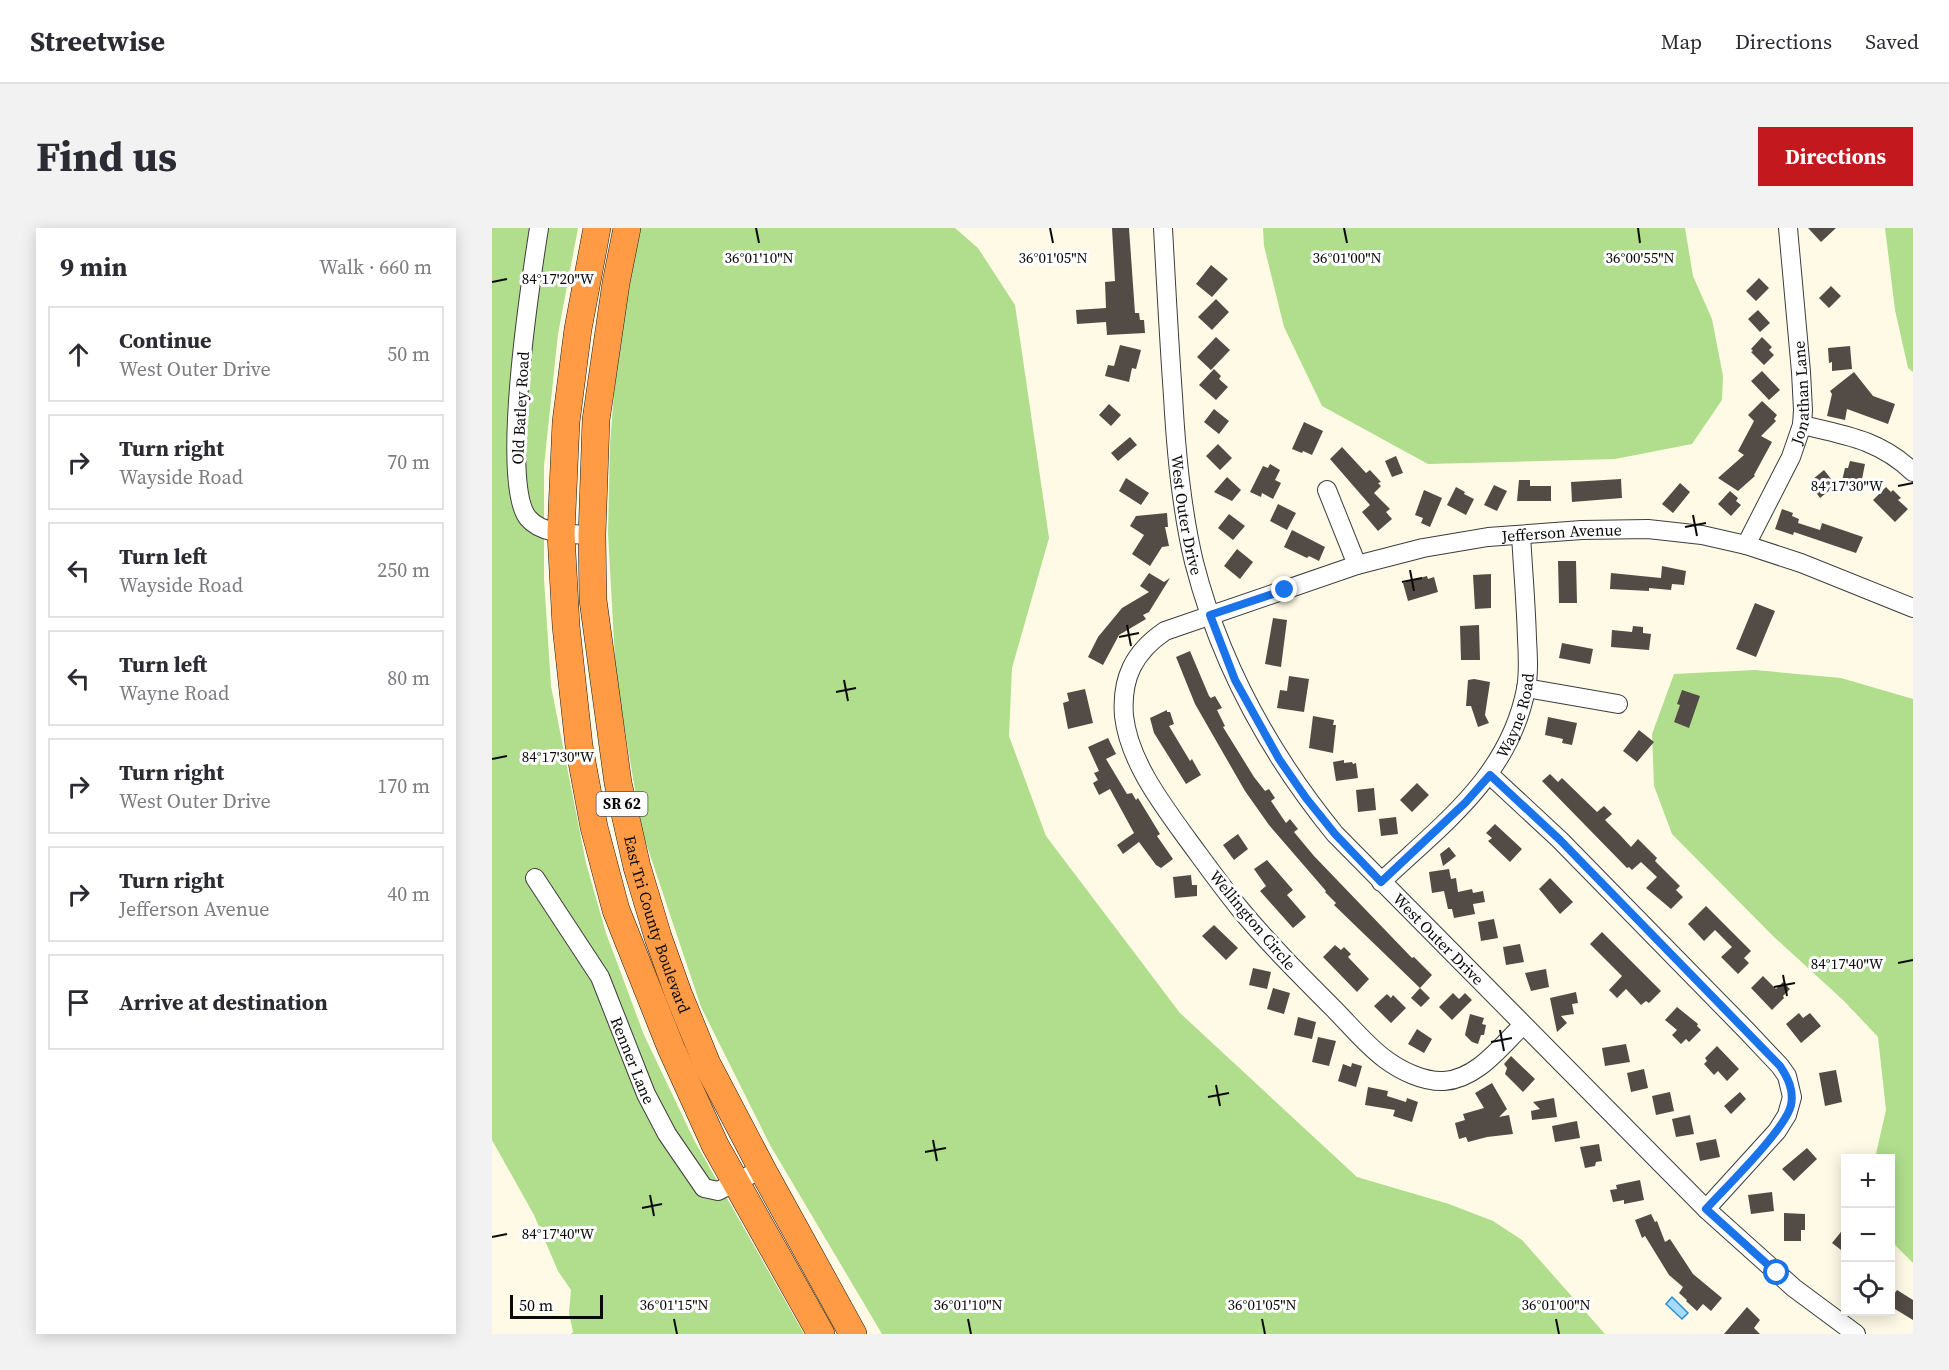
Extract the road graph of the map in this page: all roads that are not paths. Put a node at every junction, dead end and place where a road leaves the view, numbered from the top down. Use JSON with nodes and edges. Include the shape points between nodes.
{"nodes":[{"id":1,"x":539,"y":228,"type":"edge"},
{"id":2,"x":597,"y":228,"type":"edge"},
{"id":3,"x":627,"y":228,"type":"edge"},
{"id":4,"x":1163,"y":228,"type":"edge"},
{"id":5,"x":1788,"y":228,"type":"edge"},
{"id":6,"x":1802,"y":425,"type":"junction"},
{"id":7,"x":1913,"y":472,"type":"edge"},
{"id":8,"x":1327,"y":490,"type":"dead end"},
{"id":9,"x":561,"y":534,"type":"junction"},
{"id":10,"x":592,"y":535,"type":"junction"},
{"id":11,"x":1521,"y":535,"type":"junction"},
{"id":12,"x":1746,"y":545,"type":"junction"},
{"id":13,"x":1357,"y":565,"type":"junction"},
{"id":14,"x":1913,"y":608,"type":"edge"},
{"id":15,"x":1210,"y":615,"type":"junction"},
{"id":16,"x":1526,"y":688,"type":"junction"},
{"id":17,"x":1618,"y":704,"type":"dead end"},
{"id":18,"x":1490,"y":775,"type":"junction"},
{"id":19,"x":535,"y":878,"type":"dead end"},
{"id":20,"x":1381,"y":882,"type":"junction"},
{"id":21,"x":1523,"y":1025,"type":"junction"},
{"id":22,"x":762,"y":1169,"type":"junction"},
{"id":23,"x":737,"y":1184,"type":"junction"},
{"id":24,"x":1706,"y":1209,"type":"junction"},
{"id":25,"x":821,"y":1334,"type":"edge"},
{"id":26,"x":853,"y":1334,"type":"edge"},
{"id":27,"x":1856,"y":1334,"type":"edge"}],
"edges":[{"from":1,"to":9,"type":"street","name":"Old Batley Road","via":[[518,407],[518,496],[529,519]]},
{"from":2,"to":9,"type":"highway","name":"East Tri County Boulevard","number":"SR 62","via":[[566,422]]},
{"from":3,"to":10,"type":"highway","name":"East Tri County Boulevard","number":"SR 62","via":[[596,420]]},
{"from":4,"to":15,"type":"street","name":"West Outer Drive","via":[[1178,464],[1194,562]]},
{"from":5,"to":6,"type":"street","name":"Jonathan Lane"},
{"from":6,"to":7,"type":"street","via":[[1868,441]]},
{"from":6,"to":12,"type":"street","name":"Jonathan Lane","via":[[1791,456]]},
{"from":8,"to":13,"type":"street"},
{"from":9,"to":10,"type":"street","name":"Old Batley Road"},
{"from":9,"to":23,"type":"highway","name":"East Tri County Boulevard","number":"SR 62","via":[[578,735],[599,848],[616,910],[671,1048]]},
{"from":10,"to":22,"type":"highway","name":"East Tri County Boulevard","number":"SR 62","via":[[592,600],[604,693],[618,783],[637,867],[678,993],[703,1054]]},
{"from":11,"to":12,"type":"street","name":"Jefferson Avenue","via":[[1648,529]]},
{"from":11,"to":13,"type":"street","name":"Jefferson Avenue","via":[[1445,543]]},
{"from":11,"to":16,"type":"street","name":"Wayne Road"},
{"from":12,"to":14,"type":"street","name":"Jefferson Avenue"},
{"from":13,"to":15,"type":"street","name":"Jefferson Avenue"},
{"from":15,"to":20,"type":"street","name":"West Outer Drive","via":[[1238,686],[1279,759],[1335,834]]},
{"from":15,"to":21,"type":"street","name":"Wellington Circle","via":[[1165,632],[1143,648],[1125,685],[1124,716],[1132,749],[1142,769],[1170,815],[1229,894],[1349,1024],[1384,1058],[1410,1074],[1442,1081],[1462,1078],[1476,1070]]},
{"from":16,"to":17,"type":"street"},
{"from":16,"to":18,"type":"street","name":"Wayne Road","via":[[1518,720]]},
{"from":18,"to":20,"type":"street","name":"Wayne Road"},
{"from":18,"to":24,"type":"street","via":[[1560,840],[1787,1076],[1792,1097],[1787,1115]]},
{"from":19,"to":23,"type":"street","name":"Renner Lane","via":[[600,977],[646,1095],[667,1134],[704,1188],[718,1191]]},
{"from":20,"to":21,"type":"street","name":"West Outer Drive"},
{"from":21,"to":24,"type":"street","name":"West Outer Drive"},
{"from":22,"to":23,"type":"street","name":"Renner Lane"},
{"from":22,"to":26,"type":"highway","name":"East Tri County Boulevard","number":"SR 62"},
{"from":23,"to":25,"type":"highway","name":"East Tri County Boulevard","number":"SR 62"},
{"from":24,"to":27,"type":"street","name":"West Outer Drive","via":[[1794,1288]]}]}
